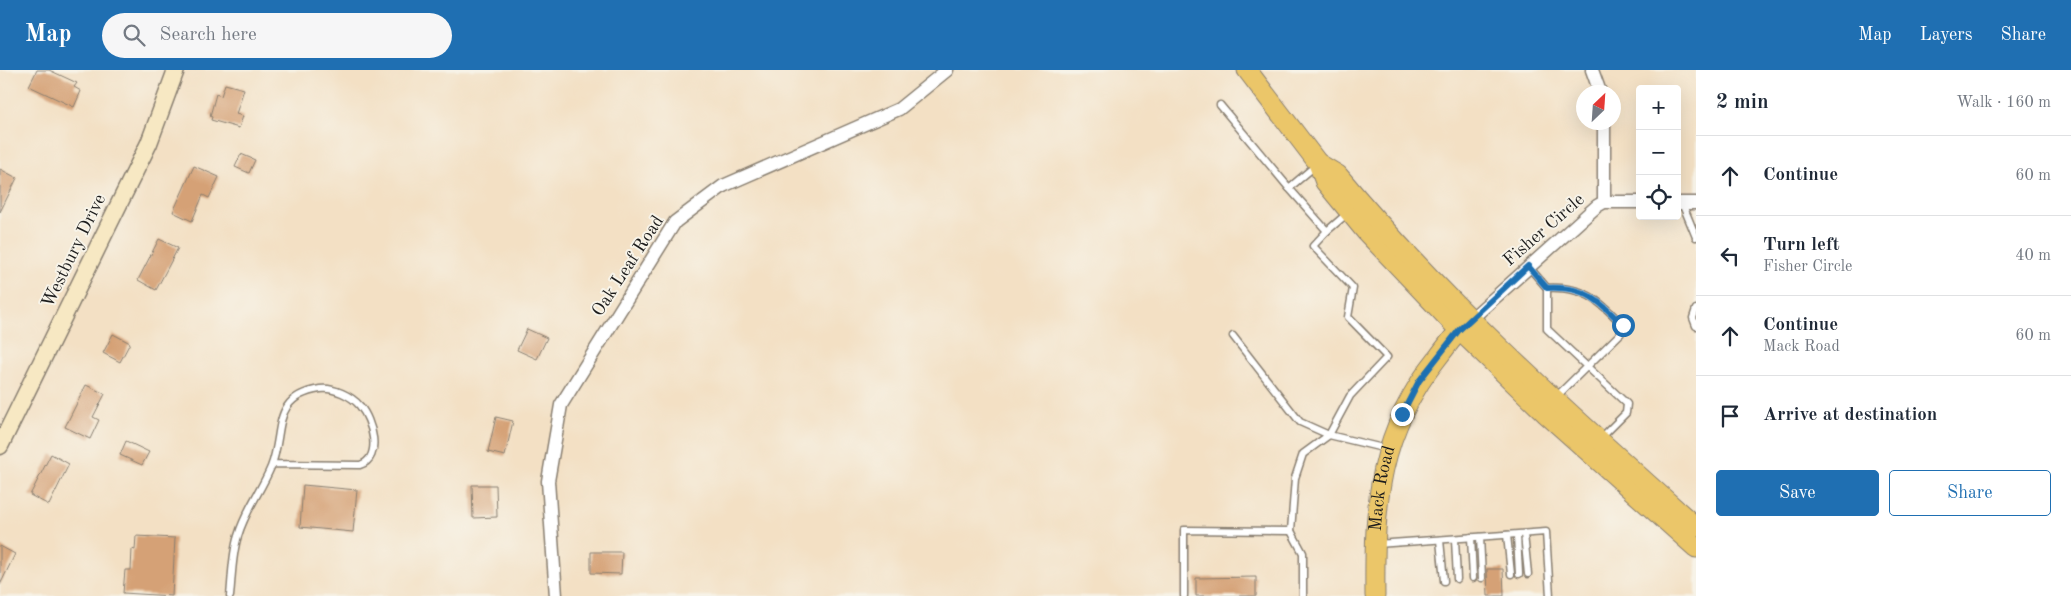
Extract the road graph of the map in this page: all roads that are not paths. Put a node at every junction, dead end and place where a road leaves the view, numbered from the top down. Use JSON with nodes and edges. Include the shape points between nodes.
{"nodes":[{"id":1,"x":176,"y":70,"type":"edge"},
{"id":2,"x":947,"y":70,"type":"edge"},
{"id":3,"x":1247,"y":70,"type":"edge"},
{"id":4,"x":1592,"y":70,"type":"edge"},
{"id":5,"x":1597,"y":85,"type":"edge"},
{"id":6,"x":1220,"y":105,"type":"dead end"},
{"id":7,"x":1604,"y":130,"type":"edge"},
{"id":8,"x":1318,"y":163,"type":"junction"},
{"id":9,"x":1289,"y":188,"type":"junction"},
{"id":10,"x":1604,"y":202,"type":"junction"},
{"id":11,"x":1636,"y":202,"type":"edge"},
{"id":12,"x":1681,"y":202,"type":"edge"},
{"id":13,"x":1696,"y":203,"type":"edge"},
{"id":14,"x":1681,"y":206,"type":"edge"},
{"id":15,"x":1349,"y":212,"type":"junction"},
{"id":16,"x":1327,"y":231,"type":"junction"},
{"id":17,"x":1696,"y":236,"type":"edge"},
{"id":18,"x":1528,"y":266,"type":"junction"},
{"id":19,"x":1547,"y":288,"type":"junction"},
{"id":20,"x":1696,"y":309,"type":"edge"},
{"id":21,"x":1465,"y":324,"type":"junction"},
{"id":22,"x":1696,"y":326,"type":"edge"},
{"id":23,"x":1233,"y":336,"type":"dead end"},
{"id":24,"x":1587,"y":367,"type":"junction"},
{"id":25,"x":1554,"y":399,"type":"junction"},
{"id":26,"x":1329,"y":435,"type":"junction"},
{"id":27,"x":1599,"y":440,"type":"junction"},
{"id":28,"x":0,"y":446,"type":"edge"},
{"id":29,"x":1388,"y":449,"type":"junction"},
{"id":30,"x":272,"y":464,"type":"junction"},
{"id":31,"x":1696,"y":526,"type":"edge"},
{"id":32,"x":1291,"y":531,"type":"junction"},
{"id":33,"x":1520,"y":534,"type":"junction"},
{"id":34,"x":1507,"y":535,"type":"junction"},
{"id":35,"x":1480,"y":537,"type":"junction"},
{"id":36,"x":1471,"y":538,"type":"junction"},
{"id":37,"x":1455,"y":539,"type":"junction"},
{"id":38,"x":1440,"y":540,"type":"junction"},
{"id":39,"x":1375,"y":544,"type":"junction"},
{"id":40,"x":1696,"y":548,"type":"edge"},
{"id":41,"x":1510,"y":574,"type":"dead end"},
{"id":42,"x":1519,"y":574,"type":"dead end"},
{"id":43,"x":1528,"y":574,"type":"dead end"},
{"id":44,"x":1473,"y":578,"type":"dead end"},
{"id":45,"x":1482,"y":578,"type":"dead end"},
{"id":46,"x":1458,"y":579,"type":"dead end"},
{"id":47,"x":1444,"y":581,"type":"dead end"},
{"id":48,"x":230,"y":596,"type":"edge"},
{"id":49,"x":556,"y":596,"type":"edge"},
{"id":50,"x":1184,"y":596,"type":"edge"},
{"id":51,"x":1303,"y":596,"type":"edge"},
{"id":52,"x":1375,"y":596,"type":"edge"},
{"id":53,"x":1550,"y":596,"type":"edge"}],
"edges":[{"from":1,"to":28,"type":"street","name":"Westbury Drive","via":[[149,143]]},
{"from":2,"to":49,"type":"street","name":"Oak Leaf Road","via":[[899,109],[722,186],[675,222],[561,405],[548,481]]},
{"from":3,"to":8,"type":"main road"},
{"from":4,"to":5,"type":"street"},
{"from":6,"to":9,"type":"lane"},
{"from":7,"to":10,"type":"street","name":"Fisher Circle"},
{"from":8,"to":9,"type":"lane"},
{"from":8,"to":15,"type":"main road","via":[[1325,182]]},
{"from":8,"to":21,"type":"main road","via":[[1338,175]]},
{"from":9,"to":16,"type":"lane"},
{"from":10,"to":11,"type":"street"},
{"from":10,"to":18,"type":"street","name":"Fisher Circle"},
{"from":12,"to":13,"type":"street"},
{"from":14,"to":17,"type":"lane"},
{"from":15,"to":16,"type":"lane"},
{"from":15,"to":21,"type":"main road"},
{"from":16,"to":26,"type":"lane","via":[[1313,246],[1353,288],[1348,317],[1387,358],[1350,396]]},
{"from":18,"to":19,"type":"lane"},
{"from":18,"to":21,"type":"street","name":"Fisher Circle"},
{"from":19,"to":24,"type":"lane","via":[[1548,329]]},
{"from":19,"to":24,"type":"lane","via":[[1568,287],[1598,300],[1623,325],[1621,333]]},
{"from":20,"to":22,"type":"lane","via":[[1693,318]]},
{"from":21,"to":25,"type":"main road"},
{"from":21,"to":29,"type":"main road","name":"Mack Road","via":[[1419,381]]},
{"from":21,"to":40,"type":"main road","via":[[1601,464]]},
{"from":23,"to":26,"type":"lane","via":[[1300,422]]},
{"from":24,"to":25,"type":"lane"},
{"from":24,"to":27,"type":"lane","via":[[1627,404],[1626,412]]},
{"from":25,"to":27,"type":"main road"},
{"from":26,"to":29,"type":"lane"},
{"from":26,"to":32,"type":"lane","via":[[1303,454],[1295,478]]},
{"from":27,"to":31,"type":"main road"},
{"from":29,"to":39,"type":"main road","name":"Mack Road","via":[[1379,490]]},
{"from":30,"to":30,"type":"lane","via":[[286,406],[305,392],[326,389],[345,395],[357,402],[367,414],[373,440],[371,458],[367,463]]},
{"from":30,"to":48,"type":"lane","via":[[237,536]]},
{"from":32,"to":50,"type":"lane","via":[[1184,530]]},
{"from":32,"to":51,"type":"lane","via":[[1304,553]]},
{"from":33,"to":34,"type":"lane"},
{"from":33,"to":42,"type":"lane"},
{"from":33,"to":43,"type":"lane"},
{"from":33,"to":53,"type":"lane","via":[[1546,532]]},
{"from":34,"to":35,"type":"lane"},
{"from":34,"to":41,"type":"lane"},
{"from":35,"to":36,"type":"lane"},
{"from":35,"to":45,"type":"lane"},
{"from":36,"to":37,"type":"lane"},
{"from":36,"to":44,"type":"lane"},
{"from":37,"to":38,"type":"lane"},
{"from":37,"to":46,"type":"lane"},
{"from":38,"to":39,"type":"lane"},
{"from":38,"to":47,"type":"lane"},
{"from":39,"to":52,"type":"main road","name":"Mack Road"}]}
